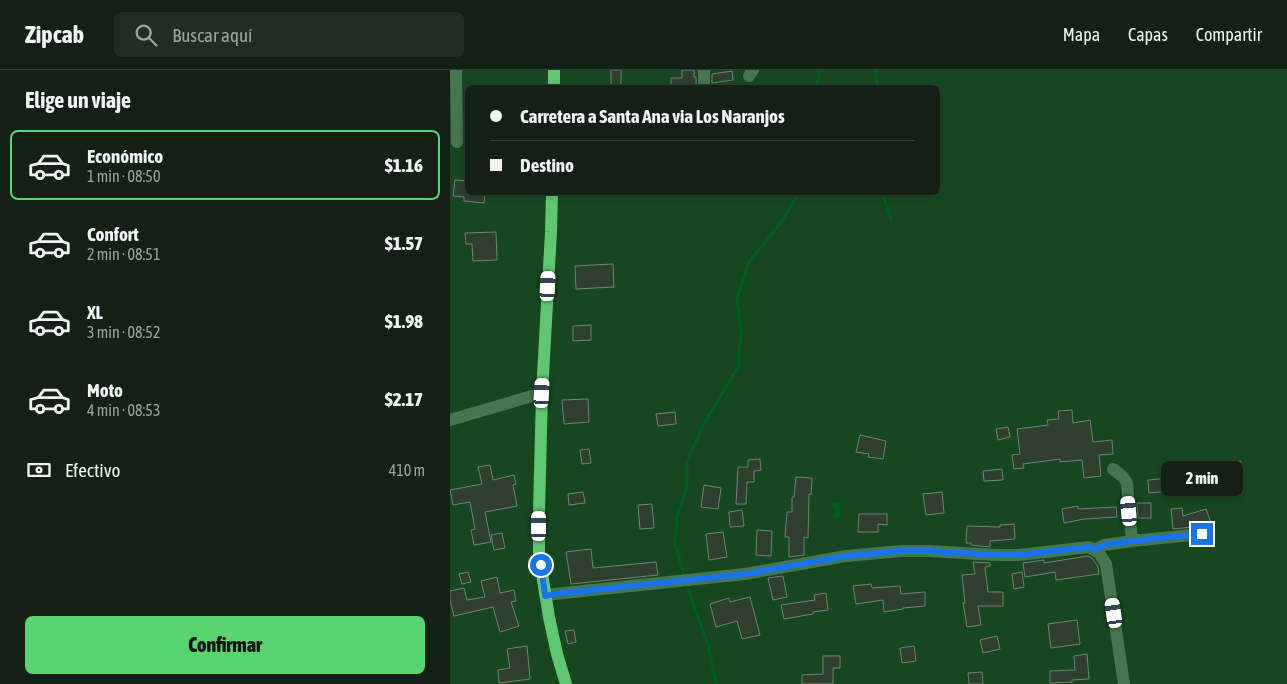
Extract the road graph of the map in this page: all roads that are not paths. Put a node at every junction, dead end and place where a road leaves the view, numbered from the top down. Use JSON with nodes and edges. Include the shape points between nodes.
{"nodes":[{"id":1,"x":456,"y":70,"type":"edge"},
{"id":2,"x":554,"y":70,"type":"edge"},
{"id":3,"x":704,"y":70,"type":"edge"},
{"id":4,"x":554,"y":85,"type":"edge"},
{"id":5,"x":704,"y":85,"type":"edge"},
{"id":6,"x":453,"y":96,"type":"edge"},
{"id":7,"x":456,"y":142,"type":"dead end"},
{"id":8,"x":552,"y":195,"type":"edge"},
{"id":9,"x":542,"y":393,"type":"junction"},
{"id":10,"x":450,"y":420,"type":"edge"},
{"id":11,"x":1113,"y":469,"type":"dead end"},
{"id":12,"x":1202,"y":534,"type":"dead end"},
{"id":13,"x":1132,"y":541,"type":"junction"},
{"id":14,"x":1094,"y":550,"type":"junction"},
{"id":15,"x":545,"y":596,"type":"junction"},
{"id":16,"x":566,"y":684,"type":"edge"},
{"id":17,"x":1124,"y":684,"type":"edge"}],
"edges":[{"from":1,"to":6,"type":"street"},
{"from":2,"to":4,"type":"main road"},
{"from":3,"to":5,"type":"street"},
{"from":6,"to":7,"type":"street"},
{"from":8,"to":9,"type":"main road"},
{"from":9,"to":10,"type":"street"},
{"from":9,"to":15,"type":"main road","via":[[539,555]]},
{"from":11,"to":13,"type":"street","via":[[1127,483]]},
{"from":12,"to":13,"type":"street"},
{"from":13,"to":14,"type":"street","via":[[1104,545]]},
{"from":14,"to":15,"type":"street","via":[[1089,547],[1019,555],[901,551],[846,556],[745,574]]},
{"from":14,"to":17,"type":"street","via":[[1106,564]]},
{"from":15,"to":16,"type":"main road"}]}
